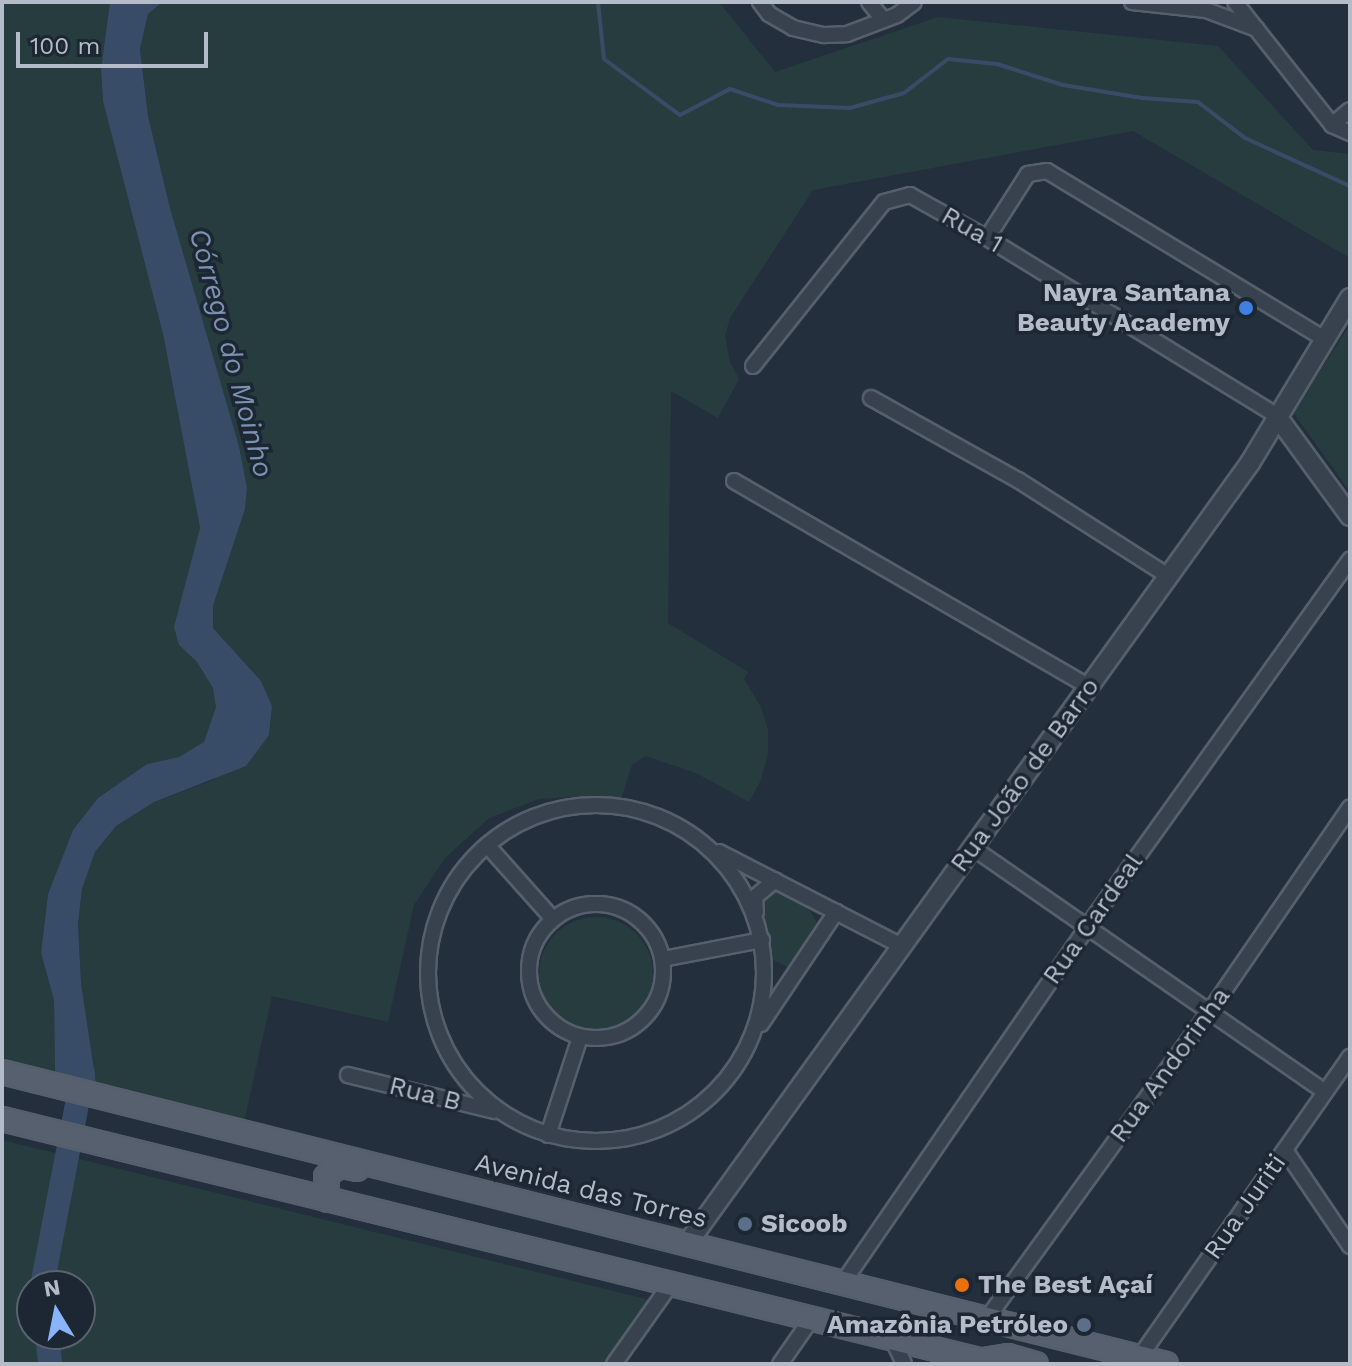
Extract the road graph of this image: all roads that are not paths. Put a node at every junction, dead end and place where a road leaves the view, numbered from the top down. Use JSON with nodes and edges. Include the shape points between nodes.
{"nodes":[{"id":1,"x":760,"y":2,"type":"edge"},
{"id":2,"x":869,"y":2,"type":"edge"},
{"id":3,"x":914,"y":2,"type":"edge"},
{"id":4,"x":1132,"y":2,"type":"edge"},
{"id":5,"x":1211,"y":4,"type":"edge"},
{"id":6,"x":1238,"y":5,"type":"edge"},
{"id":7,"x":1224,"y":17,"type":"junction"},
{"id":8,"x":883,"y":19,"type":"junction"},
{"id":9,"x":1257,"y":29,"type":"junction"},
{"id":10,"x":1350,"y":110,"type":"edge"},
{"id":11,"x":1332,"y":125,"type":"junction"},
{"id":12,"x":1350,"y":133,"type":"edge"},
{"id":13,"x":987,"y":238,"type":"junction"},
{"id":14,"x":1350,"y":298,"type":"edge"},
{"id":15,"x":1324,"y":339,"type":"junction"},
{"id":16,"x":753,"y":366,"type":"dead end"},
{"id":17,"x":871,"y":398,"type":"dead end"},
{"id":18,"x":1276,"y":415,"type":"junction"},
{"id":19,"x":734,"y":481,"type":"dead end"},
{"id":20,"x":1350,"y":516,"type":"edge"},
{"id":21,"x":1350,"y":559,"type":"edge"},
{"id":22,"x":1168,"y":576,"type":"junction"},
{"id":23,"x":1089,"y":687,"type":"junction"},
{"id":24,"x":1350,"y":807,"type":"edge"},
{"id":25,"x":487,"y":845,"type":"junction"},
{"id":26,"x":708,"y":847,"type":"junction"},
{"id":27,"x":973,"y":848,"type":"junction"},
{"id":28,"x":775,"y":880,"type":"junction"},
{"id":29,"x":836,"y":912,"type":"junction"},
{"id":30,"x":756,"y":917,"type":"junction"},
{"id":31,"x":553,"y":919,"type":"junction"},
{"id":32,"x":1087,"y":927,"type":"junction"},
{"id":33,"x":762,"y":940,"type":"junction"},
{"id":34,"x":902,"y":946,"type":"junction"},
{"id":35,"x":663,"y":959,"type":"junction"},
{"id":36,"x":765,"y":960,"type":"junction"},
{"id":37,"x":793,"y":975,"type":"junction"},
{"id":38,"x":1210,"y":1011,"type":"junction"},
{"id":39,"x":580,"y":1037,"type":"junction"},
{"id":40,"x":753,"y":1037,"type":"junction"},
{"id":41,"x":1350,"y":1057,"type":"edge"},
{"id":42,"x":2,"y":1072,"type":"edge"},
{"id":43,"x":348,"y":1075,"type":"dead end"},
{"id":44,"x":1325,"y":1092,"type":"junction"},
{"id":45,"x":502,"y":1113,"type":"junction"},
{"id":46,"x":2,"y":1119,"type":"edge"},
{"id":47,"x":548,"y":1135,"type":"junction"},
{"id":48,"x":1285,"y":1150,"type":"junction"},
{"id":49,"x":503,"y":1199,"type":"junction"},
{"id":50,"x":328,"y":1200,"type":"junction"},
{"id":51,"x":687,"y":1244,"type":"junction"},
{"id":52,"x":1350,"y":1246,"type":"edge"},
{"id":53,"x":842,"y":1284,"type":"junction"},
{"id":54,"x":670,"y":1285,"type":"junction"},
{"id":55,"x":812,"y":1318,"type":"junction"},
{"id":56,"x":986,"y":1320,"type":"junction"},
{"id":57,"x":893,"y":1340,"type":"junction"},
{"id":58,"x":1136,"y":1361,"type":"edge"},
{"id":59,"x":989,"y":1362,"type":"edge"},
{"id":60,"x":614,"y":1364,"type":"edge"},
{"id":61,"x":780,"y":1364,"type":"edge"},
{"id":62,"x":904,"y":1364,"type":"edge"},
{"id":63,"x":1036,"y":1364,"type":"edge"},
{"id":64,"x":1166,"y":1364,"type":"edge"}],
"edges":[{"from":1,"to":8,"type":"street","via":[[793,28],[824,35],[847,34]]},
{"from":2,"to":8,"type":"street"},
{"from":3,"to":8,"type":"street"},
{"from":4,"to":5,"type":"street"},
{"from":5,"to":7,"type":"street"},
{"from":6,"to":7,"type":"street"},
{"from":6,"to":9,"type":"street"},
{"from":7,"to":9,"type":"street"},
{"from":9,"to":11,"type":"street"},
{"from":10,"to":11,"type":"street"},
{"from":11,"to":12,"type":"street"},
{"from":13,"to":15,"type":"street","via":[[1028,174],[1047,171]]},
{"from":13,"to":16,"type":"street","name":"Rua 1","via":[[910,195],[884,202]]},
{"from":13,"to":18,"type":"street","name":"Rua 1"},
{"from":14,"to":15,"type":"street","name":"Rua João de Barro"},
{"from":15,"to":18,"type":"street","name":"Rua João de Barro"},
{"from":17,"to":22,"type":"street","via":[[1018,480]]},
{"from":18,"to":20,"type":"street"},
{"from":18,"to":22,"type":"street","name":"Rua João de Barro","via":[[1250,463]]},
{"from":19,"to":23,"type":"street"},
{"from":21,"to":32,"type":"street","name":"Rua Cardeal"},
{"from":22,"to":23,"type":"street","name":"Rua João de Barro"},
{"from":23,"to":27,"type":"street","name":"Rua João de Barro"},
{"from":24,"to":38,"type":"street","name":"Rua Andorinha"},
{"from":25,"to":26,"type":"street","name":"Rua B","via":[[509,829],[558,809],[612,806],[663,819]]},
{"from":25,"to":31,"type":"street"},
{"from":25,"to":45,"type":"street","name":"Rua B","via":[[448,893],[436,921],[427,982],[432,1013],[457,1069]]},
{"from":26,"to":28,"type":"street"},
{"from":26,"to":30,"type":"street","name":"Rua B","via":[[728,867]]},
{"from":27,"to":32,"type":"street"},
{"from":27,"to":34,"type":"street","name":"Rua João de Barro"},
{"from":28,"to":29,"type":"street"},
{"from":28,"to":30,"type":"street","via":[[755,897]]},
{"from":29,"to":34,"type":"street"},
{"from":29,"to":37,"type":"street"},
{"from":30,"to":33,"type":"street","name":"Rua B"},
{"from":31,"to":35,"type":"street","via":[[585,904],[626,911],[644,923]]},
{"from":31,"to":39,"type":"street","via":[[536,940],[528,979],[545,1016]]},
{"from":32,"to":38,"type":"street"},
{"from":32,"to":53,"type":"street","name":"Rua Cardeal"},
{"from":33,"to":35,"type":"street"},
{"from":33,"to":36,"type":"street","name":"Rua B"},
{"from":34,"to":51,"type":"street","name":"Rua João de Barro"},
{"from":35,"to":39,"type":"street","via":[[656,1003],[642,1021],[624,1033]]},
{"from":36,"to":37,"type":"street","via":[[768,968]]},
{"from":36,"to":40,"type":"street","name":"Rua B","via":[[764,999]]},
{"from":37,"to":40,"type":"street"},
{"from":38,"to":44,"type":"street"},
{"from":38,"to":56,"type":"street","name":"Rua Andorinha"},
{"from":39,"to":47,"type":"street"},
{"from":40,"to":47,"type":"street","name":"Rua B","via":[[719,1089],[669,1125],[609,1141]]},
{"from":41,"to":44,"type":"street","name":"Rua Juriti"},
{"from":42,"to":49,"type":"main road","name":"Avenida das Torres"},
{"from":43,"to":45,"type":"street","name":"Rua B"},
{"from":44,"to":48,"type":"street","name":"Rua Juriti"},
{"from":45,"to":47,"type":"street","name":"Rua B"},
{"from":46,"to":50,"type":"main road"},
{"from":48,"to":52,"type":"street"},
{"from":48,"to":58,"type":"street","name":"Rua Juriti"},
{"from":49,"to":50,"type":"main road","via":[[464,1197],[343,1166],[326,1177]]},
{"from":49,"to":51,"type":"main road","name":"Avenida das Torres"},
{"from":50,"to":54,"type":"main road"},
{"from":51,"to":53,"type":"main road","name":"Avenida das Torres"},
{"from":53,"to":56,"type":"main road","name":"Avenida das Torres"},
{"from":54,"to":55,"type":"main road"},
{"from":54,"to":60,"type":"street"},
{"from":55,"to":57,"type":"main road"},
{"from":55,"to":61,"type":"street"},
{"from":56,"to":58,"type":"main road","name":"Avenida das Torres"},
{"from":57,"to":59,"type":"main road"},
{"from":57,"to":62,"type":"street"},
{"from":58,"to":64,"type":"main road","name":"Avenida das Torres"},
{"from":59,"to":63,"type":"main road","via":[[1008,1356]]}]}
